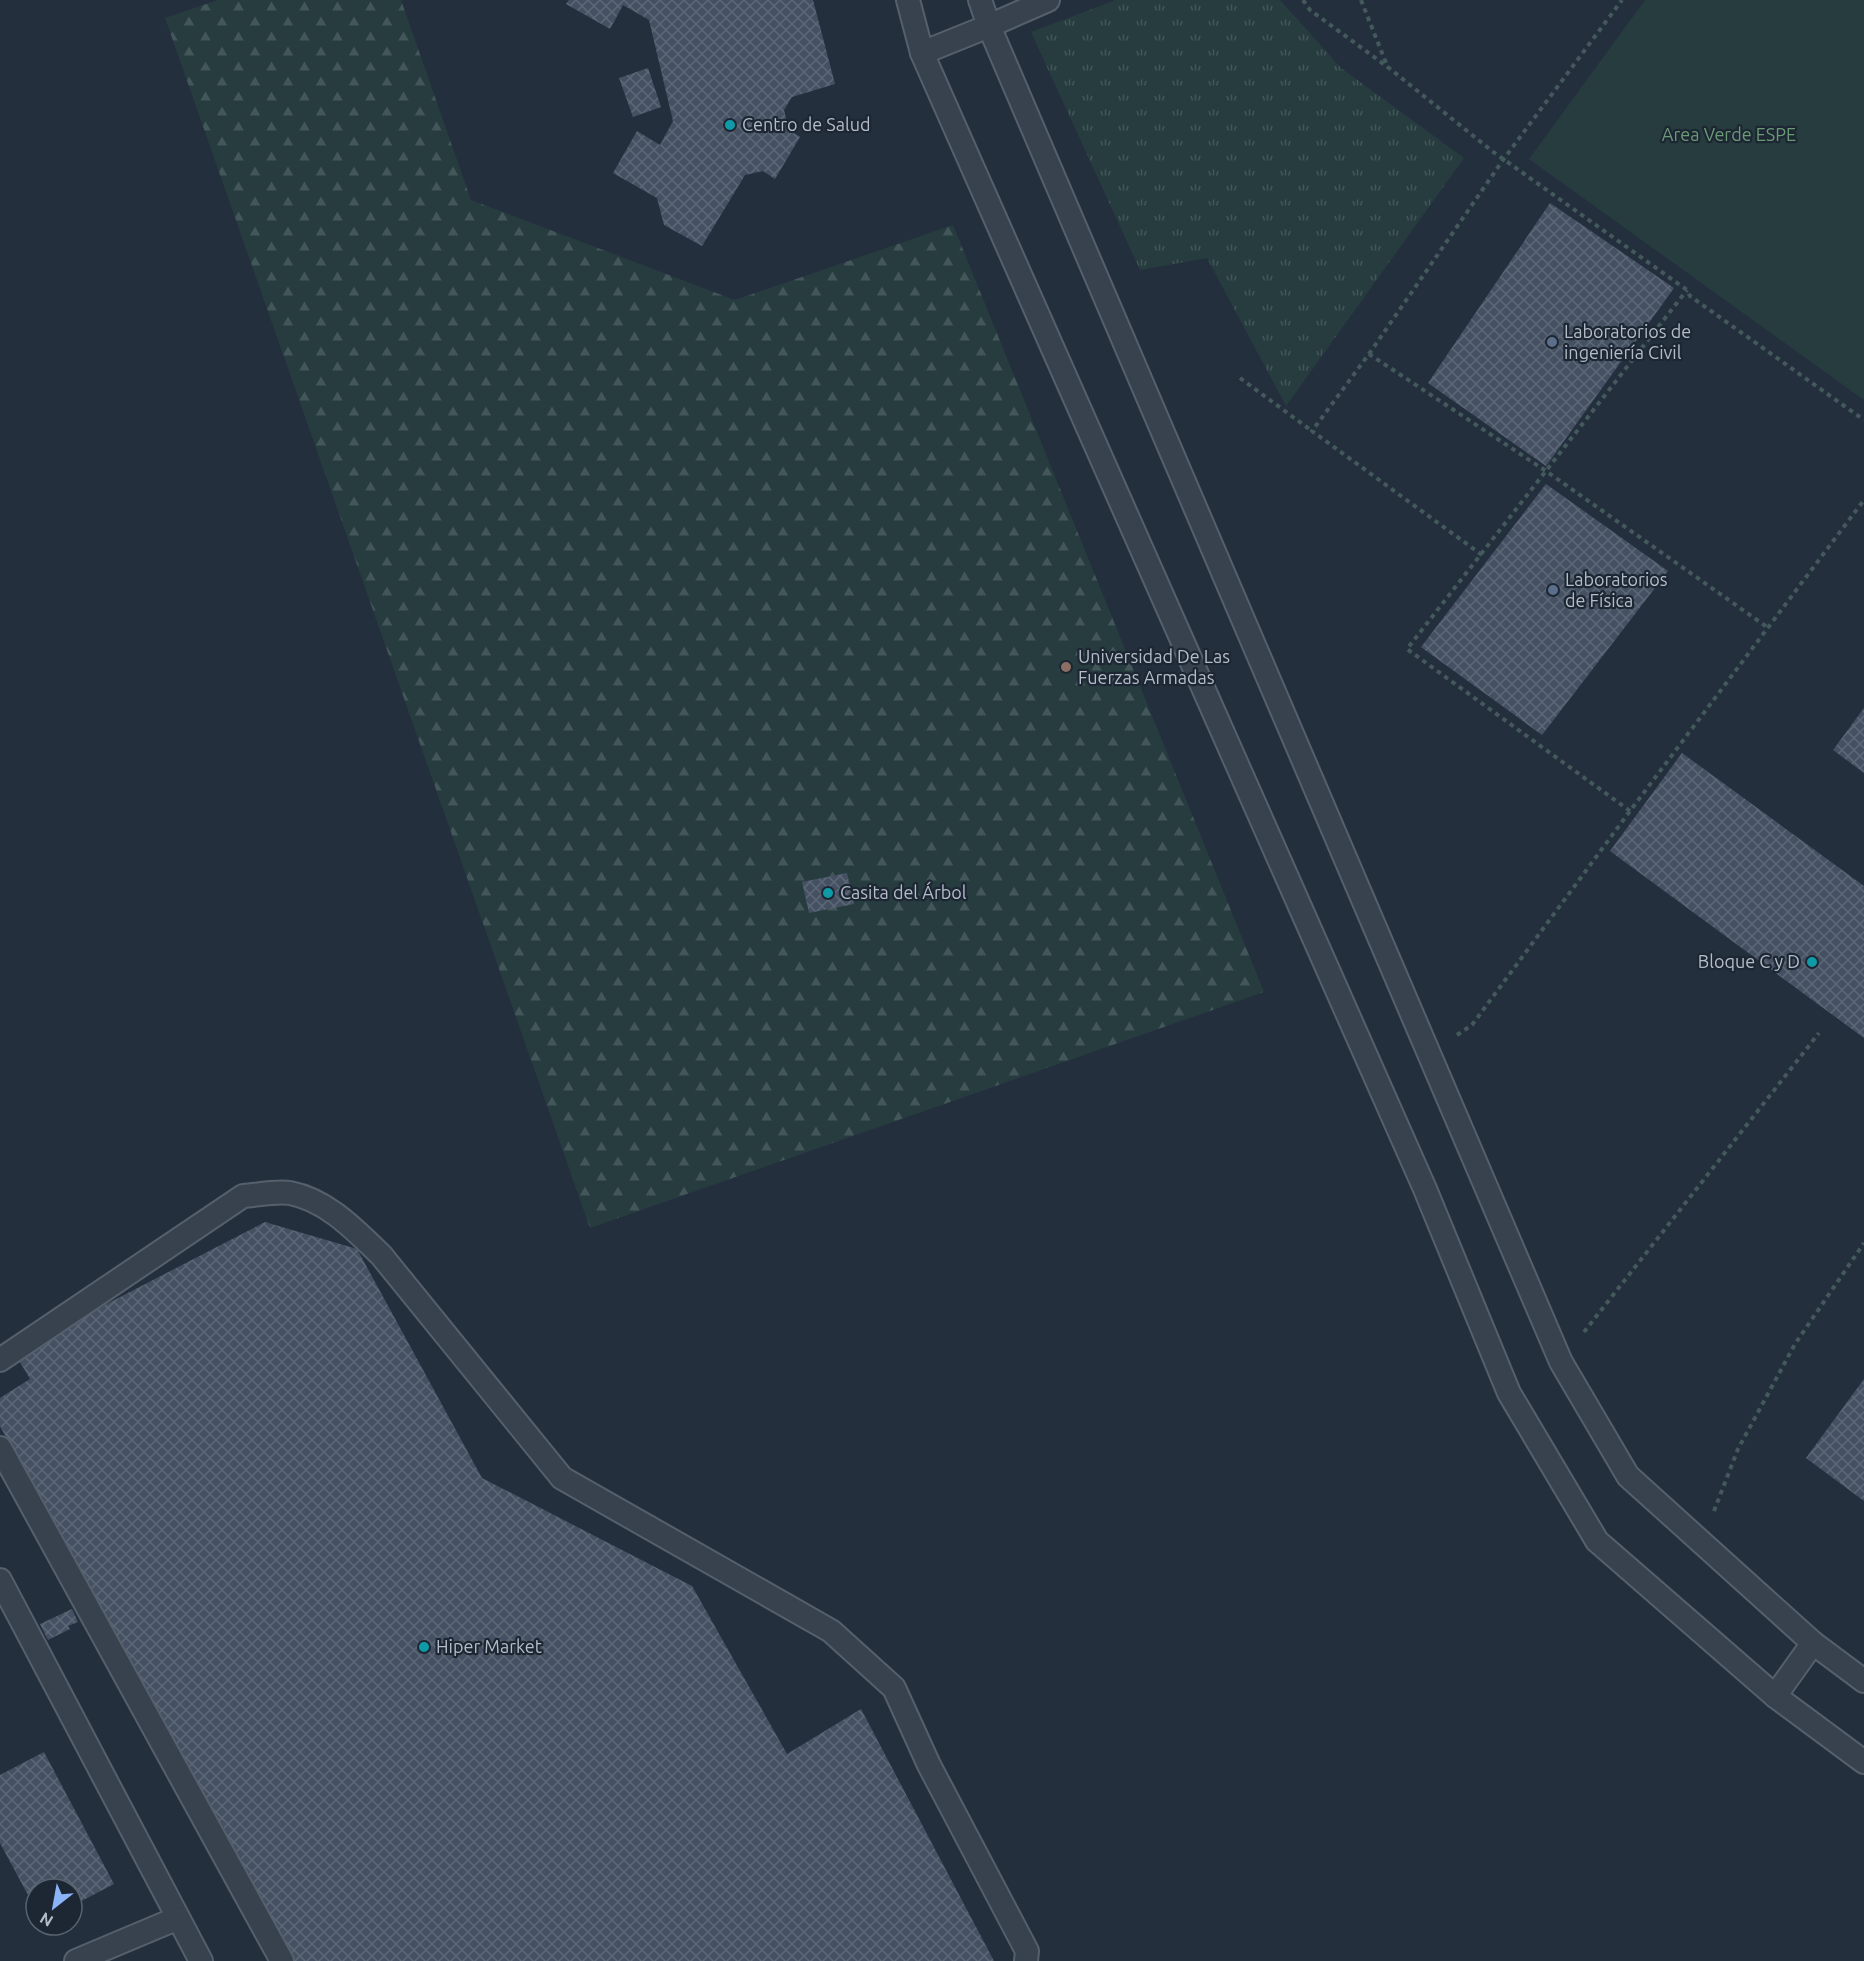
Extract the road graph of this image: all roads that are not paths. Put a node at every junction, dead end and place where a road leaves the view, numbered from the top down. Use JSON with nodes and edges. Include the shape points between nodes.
{"nodes":[{"id":1,"x":908,"y":0,"type":"edge"},
{"id":2,"x":980,"y":0,"type":"edge"},
{"id":3,"x":1048,"y":0,"type":"edge"},
{"id":4,"x":990,"y":26,"type":"junction"},
{"id":5,"x":922,"y":53,"type":"junction"},
{"id":6,"x":0,"y":1360,"type":"edge"},
{"id":7,"x":0,"y":1448,"type":"edge"},
{"id":8,"x":0,"y":1580,"type":"edge"},
{"id":9,"x":1813,"y":1643,"type":"junction"},
{"id":10,"x":1864,"y":1681,"type":"edge"},
{"id":11,"x":1775,"y":1696,"type":"junction"},
{"id":12,"x":1864,"y":1762,"type":"edge"},
{"id":13,"x":178,"y":1918,"type":"junction"},
{"id":14,"x":76,"y":1961,"type":"edge"},
{"id":15,"x":201,"y":1961,"type":"edge"},
{"id":16,"x":282,"y":1961,"type":"edge"},
{"id":17,"x":1026,"y":1961,"type":"edge"}],
"edges":[{"from":1,"to":5,"type":"lane"},
{"from":2,"to":4,"type":"lane"},
{"from":3,"to":4,"type":"lane"},
{"from":4,"to":5,"type":"lane"},
{"from":4,"to":9,"type":"lane","via":[[1561,1362],[1628,1476]]},
{"from":5,"to":11,"type":"lane","via":[[1425,1189],[1509,1393],[1597,1541]]},
{"from":6,"to":17,"type":"lane","via":[[243,1196],[289,1193],[321,1204],[381,1255],[562,1478],[831,1631],[894,1688],[929,1765],[1027,1951]]},
{"from":7,"to":16,"type":"lane"},
{"from":8,"to":13,"type":"lane"},
{"from":9,"to":10,"type":"lane"},
{"from":9,"to":11,"type":"lane"},
{"from":11,"to":12,"type":"lane"},
{"from":13,"to":14,"type":"lane"},
{"from":13,"to":15,"type":"lane"}]}
